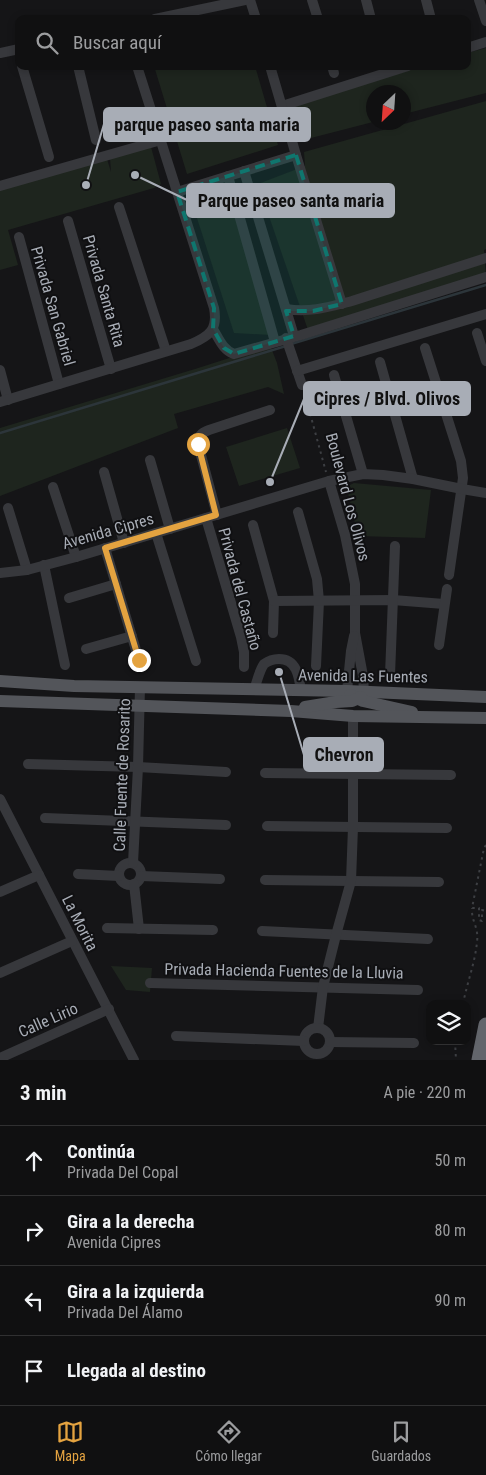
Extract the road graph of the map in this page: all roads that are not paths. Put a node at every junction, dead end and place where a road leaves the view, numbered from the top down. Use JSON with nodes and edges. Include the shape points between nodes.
{"nodes":[{"id":1,"x":245,"y":0,"type":"edge"},
{"id":2,"x":250,"y":0,"type":"edge"},
{"id":3,"x":312,"y":0,"type":"edge"},
{"id":4,"x":366,"y":0,"type":"edge"},
{"id":5,"x":426,"y":0,"type":"edge"},
{"id":6,"x":479,"y":0,"type":"edge"},
{"id":7,"x":174,"y":15,"type":"edge"},
{"id":8,"x":255,"y":15,"type":"edge"},
{"id":9,"x":317,"y":15,"type":"edge"},
{"id":10,"x":370,"y":15,"type":"edge"},
{"id":11,"x":430,"y":15,"type":"edge"},
{"id":12,"x":486,"y":21,"type":"edge"},
{"id":13,"x":486,"y":42,"type":"edge"},
{"id":14,"x":471,"y":47,"type":"edge"},
{"id":15,"x":15,"y":52,"type":"edge"},
{"id":16,"x":0,"y":53,"type":"edge"},
{"id":17,"x":23,"y":70,"type":"edge"},
{"id":18,"x":79,"y":70,"type":"edge"},
{"id":19,"x":139,"y":70,"type":"edge"},
{"id":20,"x":271,"y":70,"type":"edge"},
{"id":21,"x":395,"y":70,"type":"edge"},
{"id":22,"x":282,"y":106,"type":"junction"},
{"id":23,"x":96,"y":140,"type":"dead end"},
{"id":24,"x":161,"y":140,"type":"junction"},
{"id":25,"x":296,"y":155,"type":"junction"},
{"id":26,"x":49,"y":157,"type":"dead end"},
{"id":27,"x":244,"y":171,"type":"junction"},
{"id":28,"x":228,"y":176,"type":"junction"},
{"id":29,"x":0,"y":186,"type":"edge"},
{"id":30,"x":177,"y":192,"type":"junction"},
{"id":31,"x":119,"y":207,"type":"dead end"},
{"id":32,"x":68,"y":221,"type":"dead end"},
{"id":33,"x":18,"y":237,"type":"dead end"},
{"id":34,"x":486,"y":258,"type":"edge"},
{"id":35,"x":486,"y":277,"type":"edge"},
{"id":36,"x":342,"y":304,"type":"junction"},
{"id":37,"x":286,"y":309,"type":"junction"},
{"id":38,"x":486,"y":314,"type":"edge"},
{"id":39,"x":213,"y":329,"type":"junction"},
{"id":40,"x":477,"y":333,"type":"dead end"},
{"id":41,"x":289,"y":339,"type":"junction"},
{"id":42,"x":275,"y":342,"type":"junction"},
{"id":43,"x":425,"y":348,"type":"dead end"},
{"id":44,"x":166,"y":350,"type":"junction"},
{"id":45,"x":486,"y":361,"type":"edge"},
{"id":46,"x":380,"y":362,"type":"dead end"},
{"id":47,"x":296,"y":367,"type":"junction"},
{"id":48,"x":110,"y":368,"type":"junction"},
{"id":49,"x":0,"y":370,"type":"edge"},
{"id":50,"x":334,"y":375,"type":"dead end"},
{"id":51,"x":59,"y":384,"type":"junction"},
{"id":52,"x":302,"y":385,"type":"road end"},
{"id":53,"x":4,"y":401,"type":"edge"},
{"id":54,"x":270,"y":410,"type":"dead end"},
{"id":55,"x":150,"y":460,"type":"dead end"},
{"id":56,"x":104,"y":472,"type":"dead end"},
{"id":57,"x":363,"y":474,"type":"junction"},
{"id":58,"x":413,"y":479,"type":"junction"},
{"id":59,"x":329,"y":482,"type":"junction"},
{"id":60,"x":53,"y":487,"type":"dead end"},
{"id":61,"x":462,"y":490,"type":"junction"},
{"id":62,"x":486,"y":493,"type":"edge"},
{"id":63,"x":8,"y":508,"type":"dead end"},
{"id":64,"x":298,"y":512,"type":"dead end"},
{"id":65,"x":216,"y":515,"type":"junction"},
{"id":66,"x":206,"y":518,"type":"junction"},
{"id":67,"x":253,"y":525,"type":"dead end"},
{"id":68,"x":170,"y":529,"type":"junction"},
{"id":69,"x":156,"y":533,"type":"junction"},
{"id":70,"x":124,"y":543,"type":"junction"},
{"id":71,"x":395,"y":546,"type":"dead end"},
{"id":72,"x":105,"y":548,"type":"junction"},
{"id":73,"x":76,"y":557,"type":"junction"},
{"id":74,"x":44,"y":565,"type":"junction"},
{"id":75,"x":27,"y":570,"type":"junction"},
{"id":76,"x":0,"y":573,"type":"edge"},
{"id":77,"x":449,"y":575,"type":"dead end"},
{"id":78,"x":116,"y":584,"type":"junction"},
{"id":79,"x":447,"y":589,"type":"dead end"},
{"id":80,"x":69,"y":598,"type":"dead end"},
{"id":81,"x":394,"y":600,"type":"junction"},
{"id":82,"x":274,"y":601,"type":"junction"},
{"id":83,"x":319,"y":601,"type":"junction"},
{"id":84,"x":355,"y":601,"type":"junction"},
{"id":85,"x":444,"y":604,"type":"junction"},
{"id":86,"x":355,"y":633,"type":"junction"},
{"id":87,"x":273,"y":634,"type":"dead end"},
{"id":88,"x":132,"y":636,"type":"junction"},
{"id":89,"x":438,"y":645,"type":"dead end"},
{"id":90,"x":86,"y":649,"type":"dead end"},
{"id":91,"x":139,"y":660,"type":"dead end"},
{"id":92,"x":196,"y":661,"type":"dead end"},
{"id":93,"x":65,"y":665,"type":"dead end"},
{"id":94,"x":316,"y":666,"type":"dead end"},
{"id":95,"x":244,"y":667,"type":"dead end"},
{"id":96,"x":390,"y":675,"type":"dead end"},
{"id":97,"x":0,"y":680,"type":"edge"},
{"id":98,"x":140,"y":688,"type":"junction"},
{"id":99,"x":254,"y":690,"type":"junction"},
{"id":100,"x":301,"y":691,"type":"junction"},
{"id":101,"x":347,"y":691,"type":"junction"},
{"id":102,"x":361,"y":696,"type":"junction"},
{"id":103,"x":486,"y":697,"type":"edge"},
{"id":104,"x":0,"y":702,"type":"edge"},
{"id":105,"x":140,"y":707,"type":"junction"},
{"id":106,"x":291,"y":711,"type":"junction"},
{"id":107,"x":353,"y":716,"type":"junction"},
{"id":108,"x":430,"y":717,"type":"junction"},
{"id":109,"x":486,"y":718,"type":"edge"},
{"id":110,"x":28,"y":764,"type":"dead end"},
{"id":111,"x":138,"y":767,"type":"junction"},
{"id":112,"x":226,"y":772,"type":"dead end"},
{"id":113,"x":265,"y":773,"type":"dead end"},
{"id":114,"x":352,"y":774,"type":"junction"},
{"id":115,"x":451,"y":775,"type":"dead end"},
{"id":116,"x":2,"y":805,"type":"edge"},
{"id":117,"x":45,"y":818,"type":"dead end"},
{"id":118,"x":135,"y":821,"type":"junction"},
{"id":119,"x":226,"y":825,"type":"dead end"},
{"id":120,"x":267,"y":826,"type":"dead end"},
{"id":121,"x":353,"y":827,"type":"junction"},
{"id":122,"x":447,"y":828,"type":"dead end"},
{"id":123,"x":133,"y":863,"type":"junction"},
{"id":124,"x":78,"y":874,"type":"dead end"},
{"id":125,"x":39,"y":875,"type":"junction"},
{"id":126,"x":119,"y":876,"type":"junction"},
{"id":127,"x":141,"y":876,"type":"junction"},
{"id":128,"x":220,"y":879,"type":"dead end"},
{"id":129,"x":265,"y":880,"type":"dead end"},
{"id":130,"x":351,"y":882,"type":"junction"},
{"id":131,"x":439,"y":882,"type":"dead end"},
{"id":132,"x":134,"y":884,"type":"junction"},
{"id":133,"x":0,"y":892,"type":"edge"},
{"id":134,"x":107,"y":928,"type":"dead end"},
{"id":135,"x":139,"y":929,"type":"junction"},
{"id":136,"x":213,"y":930,"type":"dead end"},
{"id":137,"x":262,"y":931,"type":"dead end"},
{"id":138,"x":336,"y":935,"type":"junction"},
{"id":139,"x":428,"y":939,"type":"dead end"},
{"id":140,"x":72,"y":941,"type":"junction"},
{"id":141,"x":0,"y":972,"type":"edge"},
{"id":142,"x":150,"y":983,"type":"dead end"},
{"id":143,"x":323,"y":987,"type":"junction"},
{"id":144,"x":418,"y":990,"type":"dead end"},
{"id":145,"x":109,"y":1009,"type":"junction"},
{"id":146,"x":486,"y":1025,"type":"edge"},
{"id":147,"x":318,"y":1028,"type":"junction"},
{"id":148,"x":176,"y":1036,"type":"dead end"},
{"id":149,"x":304,"y":1041,"type":"junction"},
{"id":150,"x":330,"y":1042,"type":"junction"},
{"id":151,"x":414,"y":1043,"type":"dead end"},
{"id":152,"x":317,"y":1057,"type":"edge"},
{"id":153,"x":0,"y":1058,"type":"edge"},
{"id":154,"x":134,"y":1060,"type":"edge"},
{"id":155,"x":480,"y":1060,"type":"edge"}],
"edges":[{"from":1,"to":7,"type":"street"},
{"from":2,"to":8,"type":"street"},
{"from":3,"to":9,"type":"street"},
{"from":4,"to":10,"type":"street"},
{"from":5,"to":11,"type":"street"},
{"from":6,"to":12,"type":"street"},
{"from":13,"to":14,"type":"street"},
{"from":15,"to":16,"type":"street"},
{"from":17,"to":26,"type":"street"},
{"from":18,"to":23,"type":"street"},
{"from":19,"to":24,"type":"street"},
{"from":20,"to":22,"type":"street"},
{"from":21,"to":22,"type":"street"},
{"from":22,"to":25,"type":"street"},
{"from":24,"to":29,"type":"street"},
{"from":24,"to":30,"type":"street"},
{"from":25,"to":27,"type":"street"},
{"from":25,"to":36,"type":"street"},
{"from":27,"to":28,"type":"street"},
{"from":27,"to":37,"type":"street"},
{"from":28,"to":30,"type":"street"},
{"from":28,"to":42,"type":"street"},
{"from":30,"to":39,"type":"street","via":[[214,308],[216,323]]},
{"from":31,"to":44,"type":"street"},
{"from":32,"to":48,"type":"street","name":"Privada Santa Rita"},
{"from":33,"to":51,"type":"street","name":"Privada San Gabriel"},
{"from":34,"to":36,"type":"street"},
{"from":35,"to":41,"type":"street"},
{"from":36,"to":37,"type":"street","via":[[312,310]]},
{"from":37,"to":41,"type":"street"},
{"from":38,"to":47,"type":"street"},
{"from":39,"to":42,"type":"street","via":[[224,348],[234,354]]},
{"from":39,"to":44,"type":"street","via":[[201,340]]},
{"from":40,"to":45,"type":"street"},
{"from":41,"to":42,"type":"street"},
{"from":41,"to":47,"type":"street"},
{"from":43,"to":61,"type":"street","via":[[461,462]]},
{"from":44,"to":48,"type":"street"},
{"from":46,"to":58,"type":"street"},
{"from":47,"to":52,"type":"street"},
{"from":48,"to":51,"type":"street"},
{"from":49,"to":53,"type":"street"},
{"from":50,"to":57,"type":"street"},
{"from":51,"to":53,"type":"street"},
{"from":54,"to":65,"type":"street","via":[[199,436],[198,444]]},
{"from":55,"to":68,"type":"street"},
{"from":56,"to":70,"type":"street"},
{"from":57,"to":58,"type":"street","name":"Avenida Cipres"},
{"from":57,"to":59,"type":"street","name":"Avenida Cipres"},
{"from":58,"to":61,"type":"street","name":"Avenida Cipres"},
{"from":59,"to":65,"type":"street","name":"Avenida Cipres"},
{"from":59,"to":84,"type":"street","name":"Boulevard Los Olivos","via":[[352,562]]},
{"from":60,"to":73,"type":"street"},
{"from":61,"to":62,"type":"street","name":"Avenida Cipres"},
{"from":61,"to":77,"type":"street"},
{"from":63,"to":75,"type":"street"},
{"from":64,"to":83,"type":"street","via":[[317,579]]},
{"from":65,"to":66,"type":"street","name":"Avenida Cipres"},
{"from":66,"to":68,"type":"street","name":"Avenida Cipres"},
{"from":66,"to":95,"type":"street","name":"Privada del Castaño","via":[[241,637]]},
{"from":67,"to":82,"type":"street"},
{"from":68,"to":69,"type":"street","name":"Avenida Cipres"},
{"from":69,"to":70,"type":"street","name":"Avenida Cipres"},
{"from":69,"to":92,"type":"street"},
{"from":70,"to":72,"type":"street","name":"Avenida Cipres"},
{"from":71,"to":81,"type":"street"},
{"from":72,"to":73,"type":"street","name":"Avenida Cipres"},
{"from":72,"to":78,"type":"street"},
{"from":73,"to":74,"type":"street","name":"Avenida Cipres"},
{"from":74,"to":75,"type":"street","name":"Avenida Cipres"},
{"from":74,"to":93,"type":"street"},
{"from":75,"to":76,"type":"street","name":"Avenida Cipres"},
{"from":78,"to":80,"type":"street"},
{"from":78,"to":88,"type":"street"},
{"from":79,"to":85,"type":"street"},
{"from":81,"to":84,"type":"street"},
{"from":81,"to":85,"type":"street"},
{"from":81,"to":96,"type":"street"},
{"from":82,"to":83,"type":"street"},
{"from":82,"to":87,"type":"street"},
{"from":83,"to":84,"type":"street"},
{"from":83,"to":94,"type":"street"},
{"from":84,"to":86,"type":"street","name":"Boulevard Los Olivos"},
{"from":85,"to":89,"type":"street"},
{"from":86,"to":101,"type":"street","name":"Boulevard Los Olivos"},
{"from":86,"to":102,"type":"street","name":"Boulevard Los Olivos","via":[[362,676]]},
{"from":88,"to":90,"type":"street"},
{"from":88,"to":91,"type":"street"},
{"from":97,"to":98,"type":"main road","name":"Avenida Las Fuentes"},
{"from":98,"to":99,"type":"main road","name":"Avenida Las Fuentes"},
{"from":98,"to":105,"type":"street","name":"Calle Fuente de Rosarito"},
{"from":99,"to":100,"type":"main road","name":"Avenida Las Fuentes"},
{"from":99,"to":100,"type":"street","via":[[265,664],[281,658],[296,669]]},
{"from":100,"to":101,"type":"main road","name":"Avenida Las Fuentes"},
{"from":101,"to":102,"type":"main road","name":"Avenida Las Fuentes"},
{"from":102,"to":103,"type":"main road","name":"Avenida Las Fuentes"},
{"from":102,"to":106,"type":"main road","via":[[352,702]]},
{"from":102,"to":108,"type":"main road"},
{"from":104,"to":105,"type":"main road"},
{"from":105,"to":106,"type":"main road"},
{"from":105,"to":111,"type":"street","name":"Calle Fuente de Rosarito"},
{"from":106,"to":107,"type":"main road"},
{"from":107,"to":108,"type":"main road"},
{"from":107,"to":114,"type":"street"},
{"from":108,"to":109,"type":"main road"},
{"from":110,"to":111,"type":"street"},
{"from":111,"to":112,"type":"street"},
{"from":111,"to":118,"type":"street","name":"Calle Fuente de Rosarito"},
{"from":113,"to":114,"type":"street"},
{"from":114,"to":115,"type":"street"},
{"from":114,"to":121,"type":"street"},
{"from":116,"to":125,"type":"street","name":"La Morita"},
{"from":117,"to":118,"type":"street"},
{"from":118,"to":119,"type":"street"},
{"from":118,"to":123,"type":"street","name":"Calle Fuente de Rosarito"},
{"from":120,"to":121,"type":"street"},
{"from":121,"to":122,"type":"street"},
{"from":121,"to":130,"type":"street"},
{"from":123,"to":126,"type":"street","via":[[122,865]]},
{"from":123,"to":127,"type":"street"},
{"from":124,"to":126,"type":"street"},
{"from":125,"to":133,"type":"street"},
{"from":125,"to":140,"type":"street","name":"La Morita"},
{"from":126,"to":132,"type":"street","via":[[122,883]]},
{"from":127,"to":128,"type":"street"},
{"from":127,"to":132,"type":"street"},
{"from":129,"to":130,"type":"street"},
{"from":130,"to":131,"type":"street"},
{"from":130,"to":138,"type":"street"},
{"from":132,"to":135,"type":"street"},
{"from":134,"to":135,"type":"street"},
{"from":135,"to":136,"type":"street"},
{"from":137,"to":138,"type":"street"},
{"from":138,"to":139,"type":"street"},
{"from":138,"to":143,"type":"street"},
{"from":140,"to":141,"type":"street"},
{"from":140,"to":145,"type":"street","name":"La Morita"},
{"from":142,"to":143,"type":"street","name":"Privada Hacienda Fuentes de la Lluvia"},
{"from":143,"to":144,"type":"street","name":"Privada Hacienda Fuentes de la Lluvia"},
{"from":143,"to":147,"type":"street"},
{"from":145,"to":153,"type":"street","name":"Calle Lirio"},
{"from":145,"to":154,"type":"street","name":"La Morita"},
{"from":146,"to":155,"type":"highway"},
{"from":147,"to":149,"type":"street","via":[[306,1033]]},
{"from":147,"to":150,"type":"street","via":[[326,1031]]},
{"from":148,"to":149,"type":"street"},
{"from":149,"to":152,"type":"street","via":[[309,1052]]},
{"from":150,"to":151,"type":"street"},
{"from":150,"to":152,"type":"street"}]}
